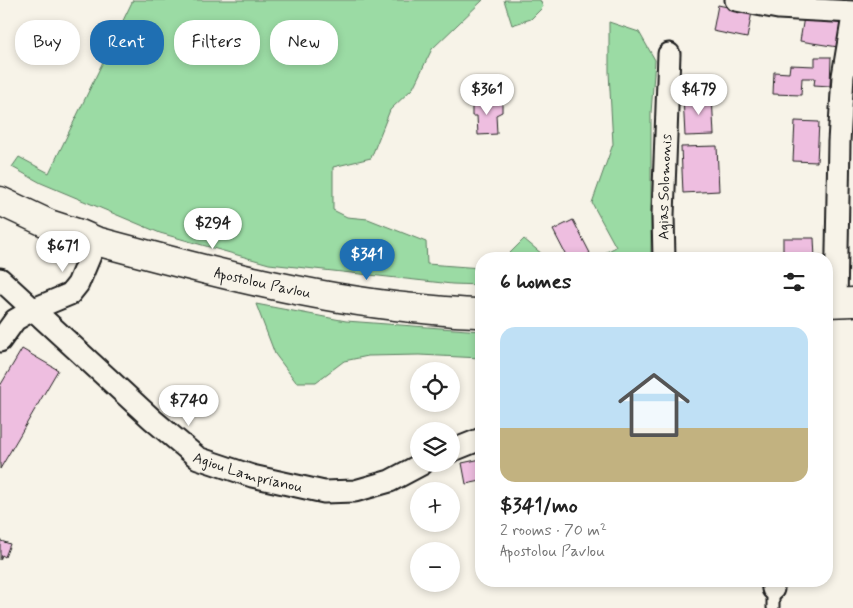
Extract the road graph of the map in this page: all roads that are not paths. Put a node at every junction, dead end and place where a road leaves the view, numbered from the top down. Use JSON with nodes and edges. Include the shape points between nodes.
{"nodes":[{"id":1,"x":736,"y":0,"type":"edge"},
{"id":2,"x":853,"y":12,"type":"edge"},
{"id":3,"x":853,"y":16,"type":"edge"},
{"id":4,"x":669,"y":54,"type":"dead end"},
{"id":5,"x":0,"y":188,"type":"edge"},
{"id":6,"x":0,"y":201,"type":"edge"},
{"id":7,"x":88,"y":237,"type":"junction"},
{"id":8,"x":664,"y":252,"type":"edge"},
{"id":9,"x":0,"y":279,"type":"edge"},
{"id":10,"x":838,"y":303,"type":"edge"},
{"id":11,"x":34,"y":309,"type":"junction"},
{"id":12,"x":475,"y":312,"type":"edge"},
{"id":13,"x":0,"y":341,"type":"edge"},
{"id":14,"x":475,"y":441,"type":"edge"},
{"id":15,"x":460,"y":447,"type":"edge"},
{"id":16,"x":410,"y":470,"type":"edge"}],
"edges":[{"from":1,"to":2,"type":"street","via":[[778,8]]},
{"from":3,"to":10,"type":"street","via":[[843,76],[840,123]]},
{"from":4,"to":8,"type":"street","name":"Agias Solomonis"},
{"from":5,"to":7,"type":"main road","via":[[65,217]]},
{"from":6,"to":7,"type":"main road","name":"Apostolou Pavlou","via":[[49,224]]},
{"from":7,"to":11,"type":"street","via":[[78,284],[70,294]]},
{"from":7,"to":12,"type":"main road","name":"Apostolou Pavlou","via":[[250,281],[388,305]]},
{"from":9,"to":11,"type":"street","name":"Agiou Lamprianou"},
{"from":11,"to":13,"type":"street","via":[[15,320]]},
{"from":11,"to":16,"type":"street","name":"Agiou Lamprianou","via":[[198,458],[252,476],[324,492],[354,491],[390,481]]},
{"from":14,"to":15,"type":"street"}]}
